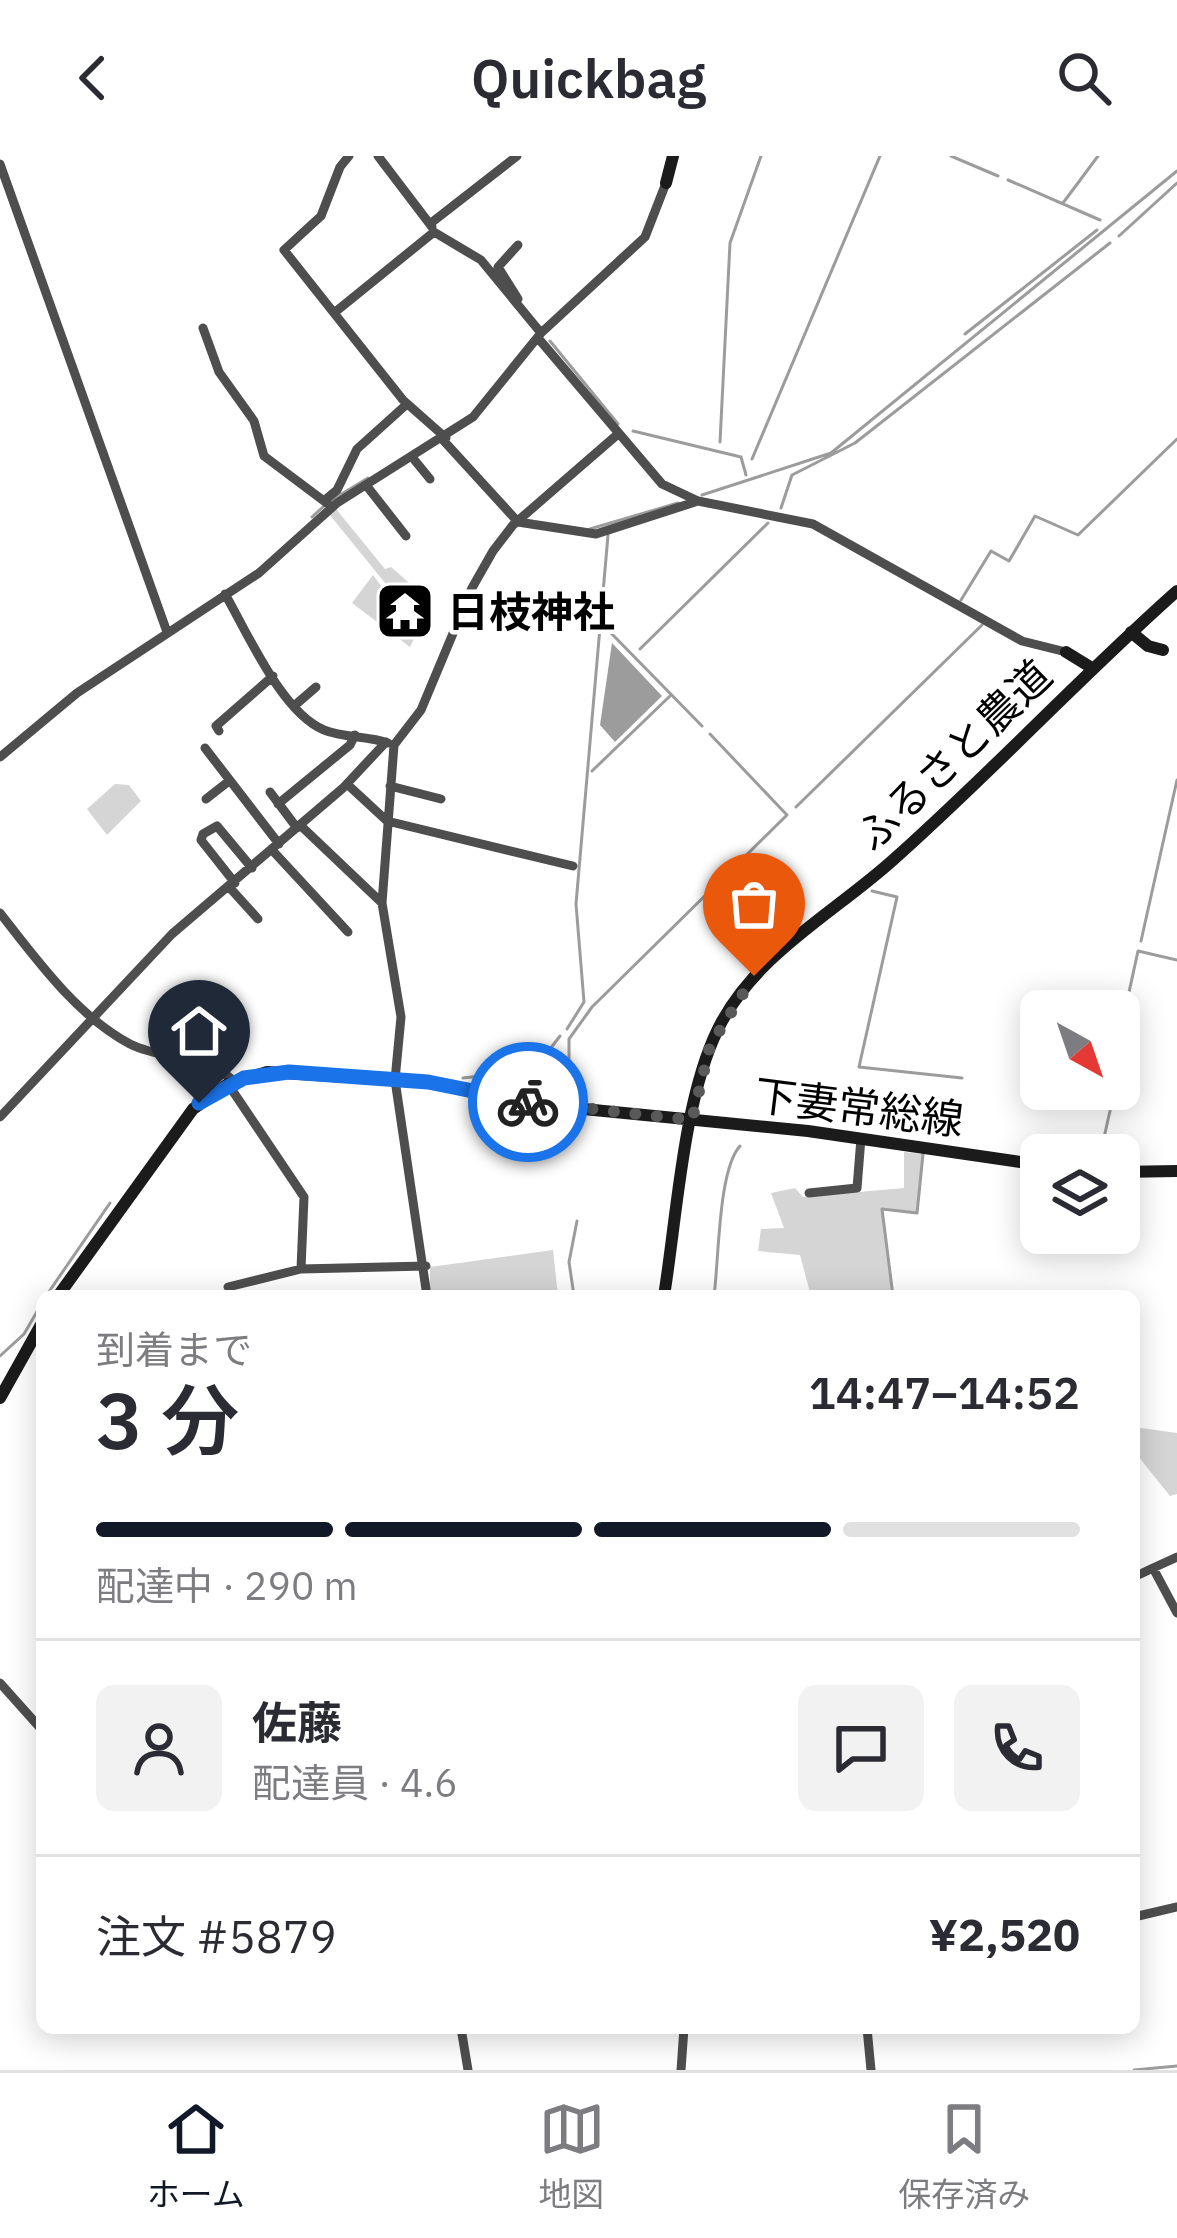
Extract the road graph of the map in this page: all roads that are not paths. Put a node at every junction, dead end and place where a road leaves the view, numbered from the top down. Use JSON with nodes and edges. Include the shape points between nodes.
{"nodes":[{"id":1,"x":350,"y":156,"type":"edge"},
{"id":2,"x":378,"y":156,"type":"edge"},
{"id":3,"x":517,"y":156,"type":"edge"},
{"id":4,"x":673,"y":156,"type":"edge"},
{"id":5,"x":0,"y":164,"type":"edge"},
{"id":6,"x":666,"y":183,"type":"joint"},
{"id":7,"x":433,"y":228,"type":"junction"},
{"id":8,"x":518,"y":245,"type":"dead end"},
{"id":9,"x":521,"y":310,"type":"junction"},
{"id":10,"x":334,"y":313,"type":"junction"},
{"id":11,"x":203,"y":328,"type":"dead end"},
{"id":12,"x":539,"y":336,"type":"junction"},
{"id":13,"x":407,"y":404,"type":"junction"},
{"id":14,"x":618,"y":434,"type":"junction"},
{"id":15,"x":445,"y":439,"type":"junction"},
{"id":16,"x":412,"y":457,"type":"junction"},
{"id":17,"x":430,"y":479,"type":"dead end"},
{"id":18,"x":366,"y":485,"type":"junction"},
{"id":19,"x":698,"y":501,"type":"junction"},
{"id":20,"x":329,"y":503,"type":"junction"},
{"id":21,"x":518,"y":521,"type":"junction"},
{"id":22,"x":406,"y":536,"type":"dead end"},
{"id":23,"x":1177,"y":591,"type":"edge"},
{"id":24,"x":225,"y":594,"type":"junction"},
{"id":25,"x":167,"y":632,"type":"junction"},
{"id":26,"x":1131,"y":632,"type":"junction"},
{"id":27,"x":1170,"y":651,"type":"edge"},
{"id":28,"x":1066,"y":652,"type":"joint"},
{"id":29,"x":1092,"y":668,"type":"junction"},
{"id":30,"x":273,"y":676,"type":"junction"},
{"id":31,"x":316,"y":687,"type":"dead end"},
{"id":32,"x":294,"y":706,"type":"junction"},
{"id":33,"x":219,"y":730,"type":"dead end"},
{"id":34,"x":355,"y":735,"type":"junction"},
{"id":35,"x":390,"y":744,"type":"junction"},
{"id":36,"x":205,"y":748,"type":"dead end"},
{"id":37,"x":0,"y":757,"type":"edge"},
{"id":38,"x":229,"y":781,"type":"junction"},
{"id":39,"x":347,"y":784,"type":"junction"},
{"id":40,"x":389,"y":786,"type":"junction"},
{"id":41,"x":270,"y":792,"type":"dead end"},
{"id":42,"x":206,"y":799,"type":"dead end"},
{"id":43,"x":441,"y":799,"type":"dead end"},
{"id":44,"x":278,"y":804,"type":"junction"},
{"id":45,"x":387,"y":821,"type":"junction"},
{"id":46,"x":299,"y":826,"type":"junction"},
{"id":47,"x":275,"y":847,"type":"junction"},
{"id":48,"x":573,"y":866,"type":"dead end"},
{"id":49,"x":252,"y":868,"type":"junction"},
{"id":50,"x":232,"y":886,"type":"junction"},
{"id":51,"x":382,"y":903,"type":"junction"},
{"id":52,"x":0,"y":913,"type":"edge"},
{"id":53,"x":258,"y":919,"type":"dead end"},
{"id":54,"x":348,"y":932,"type":"dead end"},
{"id":55,"x":94,"y":1016,"type":"junction"},
{"id":56,"x":395,"y":1080,"type":"junction"},
{"id":57,"x":231,"y":1083,"type":"junction"},
{"id":58,"x":0,"y":1117,"type":"edge"},
{"id":59,"x":692,"y":1120,"type":"junction"},
{"id":60,"x":861,"y":1138,"type":"junction"},
{"id":61,"x":1020,"y":1162,"type":"edge"},
{"id":62,"x":1177,"y":1171,"type":"edge"},
{"id":63,"x":1140,"y":1172,"type":"edge"},
{"id":64,"x":809,"y":1193,"type":"dead end"},
{"id":65,"x":425,"y":1267,"type":"junction"},
{"id":66,"x":301,"y":1270,"type":"junction"},
{"id":67,"x":228,"y":1287,"type":"dead end"},
{"id":68,"x":62,"y":1290,"type":"edge"},
{"id":69,"x":427,"y":1290,"type":"edge"},
{"id":70,"x":665,"y":1290,"type":"edge"},
{"id":71,"x":36,"y":1334,"type":"edge"},
{"id":72,"x":0,"y":1398,"type":"edge"},
{"id":73,"x":1177,"y":1557,"type":"edge"},
{"id":74,"x":1153,"y":1568,"type":"junction"},
{"id":75,"x":1140,"y":1574,"type":"edge"},
{"id":76,"x":1177,"y":1613,"type":"edge"},
{"id":77,"x":0,"y":1683,"type":"edge"},
{"id":78,"x":36,"y":1723,"type":"edge"},
{"id":79,"x":1177,"y":1907,"type":"edge"},
{"id":80,"x":1140,"y":1915,"type":"edge"},
{"id":81,"x":462,"y":2034,"type":"edge"},
{"id":82,"x":684,"y":2034,"type":"edge"},
{"id":83,"x":868,"y":2034,"type":"edge"},
{"id":84,"x":468,"y":2070,"type":"edge"},
{"id":85,"x":681,"y":2070,"type":"edge"},
{"id":86,"x":871,"y":2070,"type":"edge"}],
"edges":[{"from":1,"to":10,"type":"street","via":[[321,216],[284,250]]},
{"from":2,"to":7,"type":"street"},
{"from":3,"to":7,"type":"street"},
{"from":4,"to":6,"type":"main road"},
{"from":5,"to":25,"type":"street"},
{"from":6,"to":12,"type":"street","via":[[645,237]]},
{"from":7,"to":9,"type":"street","via":[[481,260]]},
{"from":7,"to":10,"type":"street"},
{"from":8,"to":9,"type":"street","via":[[498,271]]},
{"from":9,"to":12,"type":"street"},
{"from":10,"to":13,"type":"street"},
{"from":11,"to":20,"type":"street","via":[[219,372],[254,421],[259,449]]},
{"from":12,"to":14,"type":"street"},
{"from":12,"to":15,"type":"street","via":[[482,409]]},
{"from":13,"to":15,"type":"street"},
{"from":13,"to":20,"type":"street","via":[[357,449]]},
{"from":14,"to":19,"type":"street","via":[[662,484]]},
{"from":14,"to":21,"type":"street"},
{"from":15,"to":16,"type":"street"},
{"from":15,"to":21,"type":"street"},
{"from":16,"to":17,"type":"street"},
{"from":16,"to":18,"type":"street"},
{"from":18,"to":20,"type":"street"},
{"from":18,"to":22,"type":"street"},
{"from":19,"to":21,"type":"street","via":[[596,534]]},
{"from":19,"to":28,"type":"street","via":[[813,524],[1022,641]]},
{"from":20,"to":24,"type":"street","via":[[265,568]]},
{"from":21,"to":35,"type":"street","via":[[484,565],[421,710]]},
{"from":23,"to":26,"type":"main road","name":"ふるさと農道"},
{"from":24,"to":25,"type":"street"},
{"from":24,"to":30,"type":"street"},
{"from":25,"to":37,"type":"street"},
{"from":26,"to":27,"type":"main road"},
{"from":26,"to":29,"type":"main road","name":"ふるさと農道"},
{"from":28,"to":29,"type":"main road"},
{"from":29,"to":59,"type":"main road","name":"ふるさと農道","via":[[890,863],[754,976],[710,1046]]},
{"from":30,"to":32,"type":"street"},
{"from":30,"to":33,"type":"street"},
{"from":31,"to":32,"type":"street"},
{"from":32,"to":34,"type":"street","via":[[323,730]]},
{"from":34,"to":35,"type":"street"},
{"from":34,"to":44,"type":"street"},
{"from":35,"to":39,"type":"street"},
{"from":35,"to":40,"type":"street"},
{"from":36,"to":38,"type":"street"},
{"from":38,"to":42,"type":"street"},
{"from":38,"to":47,"type":"street"},
{"from":39,"to":45,"type":"street"},
{"from":39,"to":46,"type":"street"},
{"from":40,"to":43,"type":"street"},
{"from":40,"to":45,"type":"street"},
{"from":41,"to":44,"type":"street"},
{"from":44,"to":46,"type":"street"},
{"from":45,"to":48,"type":"street"},
{"from":45,"to":51,"type":"street"},
{"from":46,"to":47,"type":"street"},
{"from":46,"to":51,"type":"street"},
{"from":47,"to":49,"type":"street"},
{"from":47,"to":54,"type":"street"},
{"from":49,"to":50,"type":"street"},
{"from":49,"to":50,"type":"street","via":[[217,826],[203,834]]},
{"from":50,"to":53,"type":"street"},
{"from":50,"to":55,"type":"street","via":[[172,934]]},
{"from":51,"to":56,"type":"street","via":[[400,1017]]},
{"from":52,"to":55,"type":"street"},
{"from":55,"to":57,"type":"street","via":[[129,1043],[221,1072]]},
{"from":55,"to":58,"type":"street"},
{"from":56,"to":57,"type":"main road","name":"下妻常総線","via":[[289,1072]]},
{"from":56,"to":59,"type":"main road","name":"下妻常総線"},
{"from":56,"to":65,"type":"street"},
{"from":57,"to":66,"type":"street","via":[[304,1197]]},
{"from":57,"to":68,"type":"main road","via":[[188,1115]]},
{"from":59,"to":60,"type":"main road","name":"下妻常総線"},
{"from":59,"to":70,"type":"main road","name":"ふるさと農道"},
{"from":60,"to":61,"type":"main road","name":"下妻常総線"},
{"from":60,"to":64,"type":"street","via":[[857,1188]]},
{"from":62,"to":63,"type":"main road"},
{"from":65,"to":66,"type":"street"},
{"from":65,"to":69,"type":"street"},
{"from":66,"to":67,"type":"street"},
{"from":71,"to":72,"type":"main road"},
{"from":73,"to":74,"type":"street"},
{"from":74,"to":75,"type":"street"},
{"from":74,"to":76,"type":"street"},
{"from":77,"to":78,"type":"street"},
{"from":79,"to":80,"type":"street"},
{"from":81,"to":84,"type":"street"},
{"from":82,"to":85,"type":"street"},
{"from":83,"to":86,"type":"street"}]}
